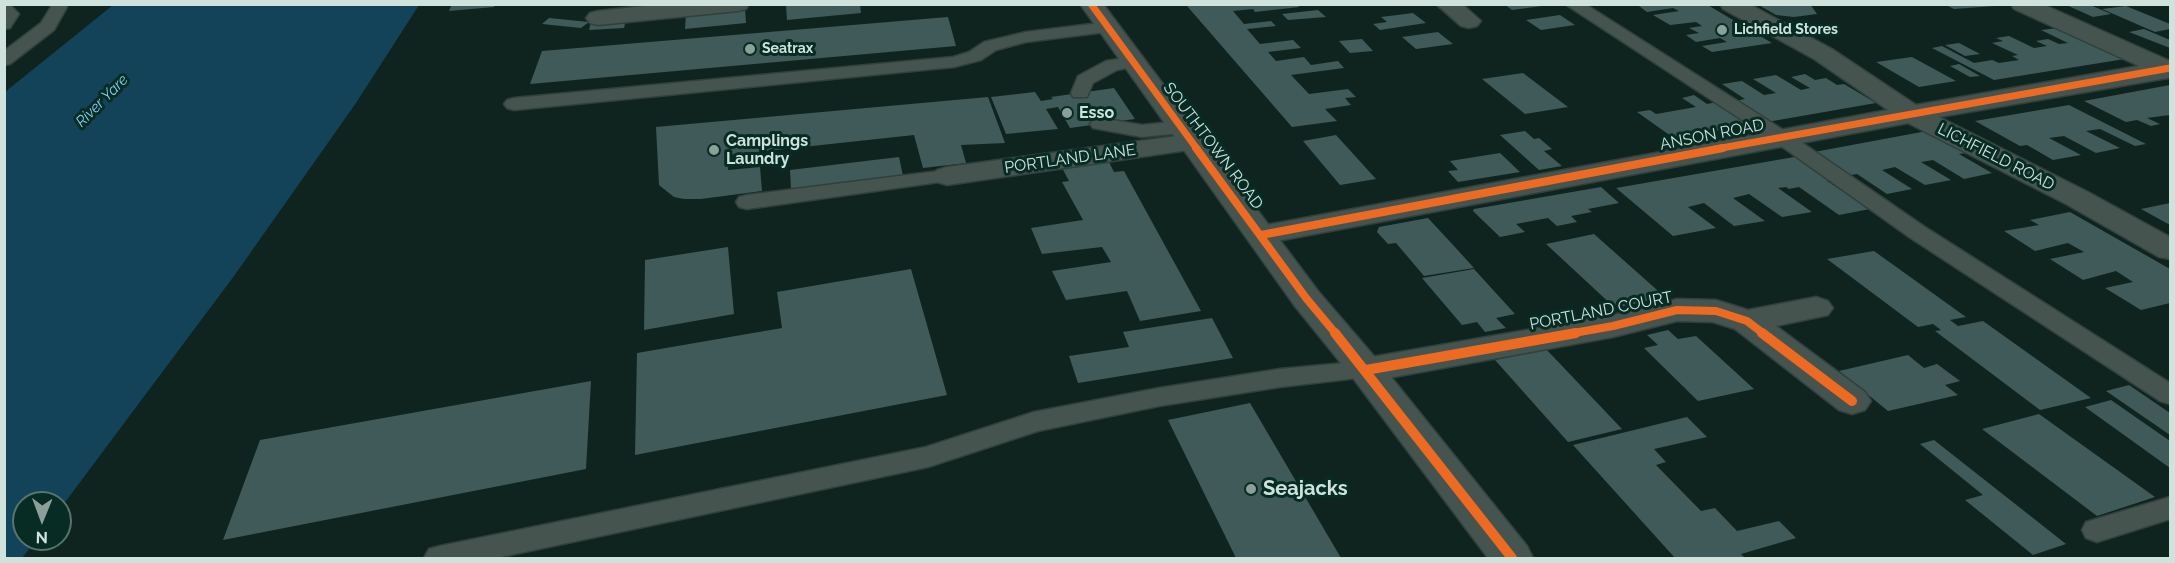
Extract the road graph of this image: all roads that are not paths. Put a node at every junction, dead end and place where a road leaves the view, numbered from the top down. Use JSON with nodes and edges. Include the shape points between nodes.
{"nodes":[{"id":1,"x":57,"y":4,"type":"edge"},
{"id":2,"x":738,"y":4,"type":"edge"},
{"id":3,"x":1447,"y":4,"type":"edge"},
{"id":4,"x":1572,"y":4,"type":"edge"},
{"id":5,"x":1731,"y":4,"type":"edge"},
{"id":6,"x":2022,"y":4,"type":"edge"},
{"id":7,"x":4,"y":9,"type":"edge"},
{"id":8,"x":1100,"y":16,"type":"edge"},
{"id":9,"x":598,"y":18,"type":"dead end"},
{"id":10,"x":1469,"y":21,"type":"dead end"},
{"id":11,"x":4,"y":24,"type":"edge"},
{"id":12,"x":4,"y":60,"type":"edge"},
{"id":13,"x":1131,"y":62,"type":"junction"},
{"id":14,"x":2169,"y":70,"type":"edge"},
{"id":15,"x":1080,"y":93,"type":"dead end"},
{"id":16,"x":514,"y":104,"type":"dead end"},
{"id":17,"x":1910,"y":113,"type":"junction"},
{"id":18,"x":1100,"y":124,"type":"dead end"},
{"id":19,"x":1187,"y":134,"type":"junction"},
{"id":20,"x":1781,"y":137,"type":"junction"},
{"id":21,"x":947,"y":176,"type":"joint"},
{"id":22,"x":747,"y":202,"type":"dead end"},
{"id":23,"x":1261,"y":236,"type":"junction"},
{"id":24,"x":2170,"y":250,"type":"edge"},
{"id":25,"x":1816,"y":308,"type":"dead end"},
{"id":26,"x":1747,"y":321,"type":"junction"},
{"id":27,"x":1366,"y":370,"type":"junction"},
{"id":28,"x":2170,"y":395,"type":"edge"},
{"id":29,"x":1852,"y":401,"type":"dead end"},
{"id":30,"x":2170,"y":508,"type":"edge"},
{"id":31,"x":2097,"y":530,"type":"dead end"},
{"id":32,"x":440,"y":558,"type":"edge"},
{"id":33,"x":1512,"y":558,"type":"edge"}],
"edges":[{"from":1,"to":12,"type":"lane","via":[[48,26]]},
{"from":2,"to":9,"type":"street"},
{"from":3,"to":10,"type":"street"},
{"from":4,"to":20,"type":"lane"},
{"from":5,"to":17,"type":"street","name":"LICHFIELD ROAD","via":[[1823,54]]},
{"from":6,"to":14,"type":"street"},
{"from":7,"to":11,"type":"lane","via":[[11,14]]},
{"from":8,"to":13,"type":"street","name":"SOUTHTOWN ROAD"},
{"from":8,"to":16,"type":"lane","via":[[990,46],[975,56],[954,62]]},
{"from":13,"to":15,"type":"lane","via":[[1112,65],[1085,80]]},
{"from":13,"to":19,"type":"street","name":"SOUTHTOWN ROAD"},
{"from":14,"to":17,"type":"street","name":"ANSON ROAD"},
{"from":17,"to":20,"type":"street","name":"ANSON ROAD"},
{"from":17,"to":24,"type":"street","name":"LICHFIELD ROAD"},
{"from":18,"to":19,"type":"lane"},
{"from":19,"to":21,"type":"street","name":"PORTLAND LANE"},
{"from":19,"to":23,"type":"street","name":"SOUTHTOWN ROAD"},
{"from":20,"to":23,"type":"street","name":"ANSON ROAD"},
{"from":20,"to":28,"type":"lane","via":[[1917,232]]},
{"from":21,"to":22,"type":"lane"},
{"from":23,"to":27,"type":"street","name":"SOUTHTOWN ROAD"},
{"from":25,"to":26,"type":"street","name":"PORTLAND COURT"},
{"from":26,"to":27,"type":"street","name":"PORTLAND COURT","via":[[1716,311],[1677,310],[1613,326]]},
{"from":26,"to":29,"type":"street","name":"PORTLAND COURT"},
{"from":27,"to":32,"type":"lane","via":[[1170,395],[1034,422],[927,457]]},
{"from":27,"to":33,"type":"street","name":"SOUTHTOWN ROAD"},
{"from":30,"to":31,"type":"lane"}]}
